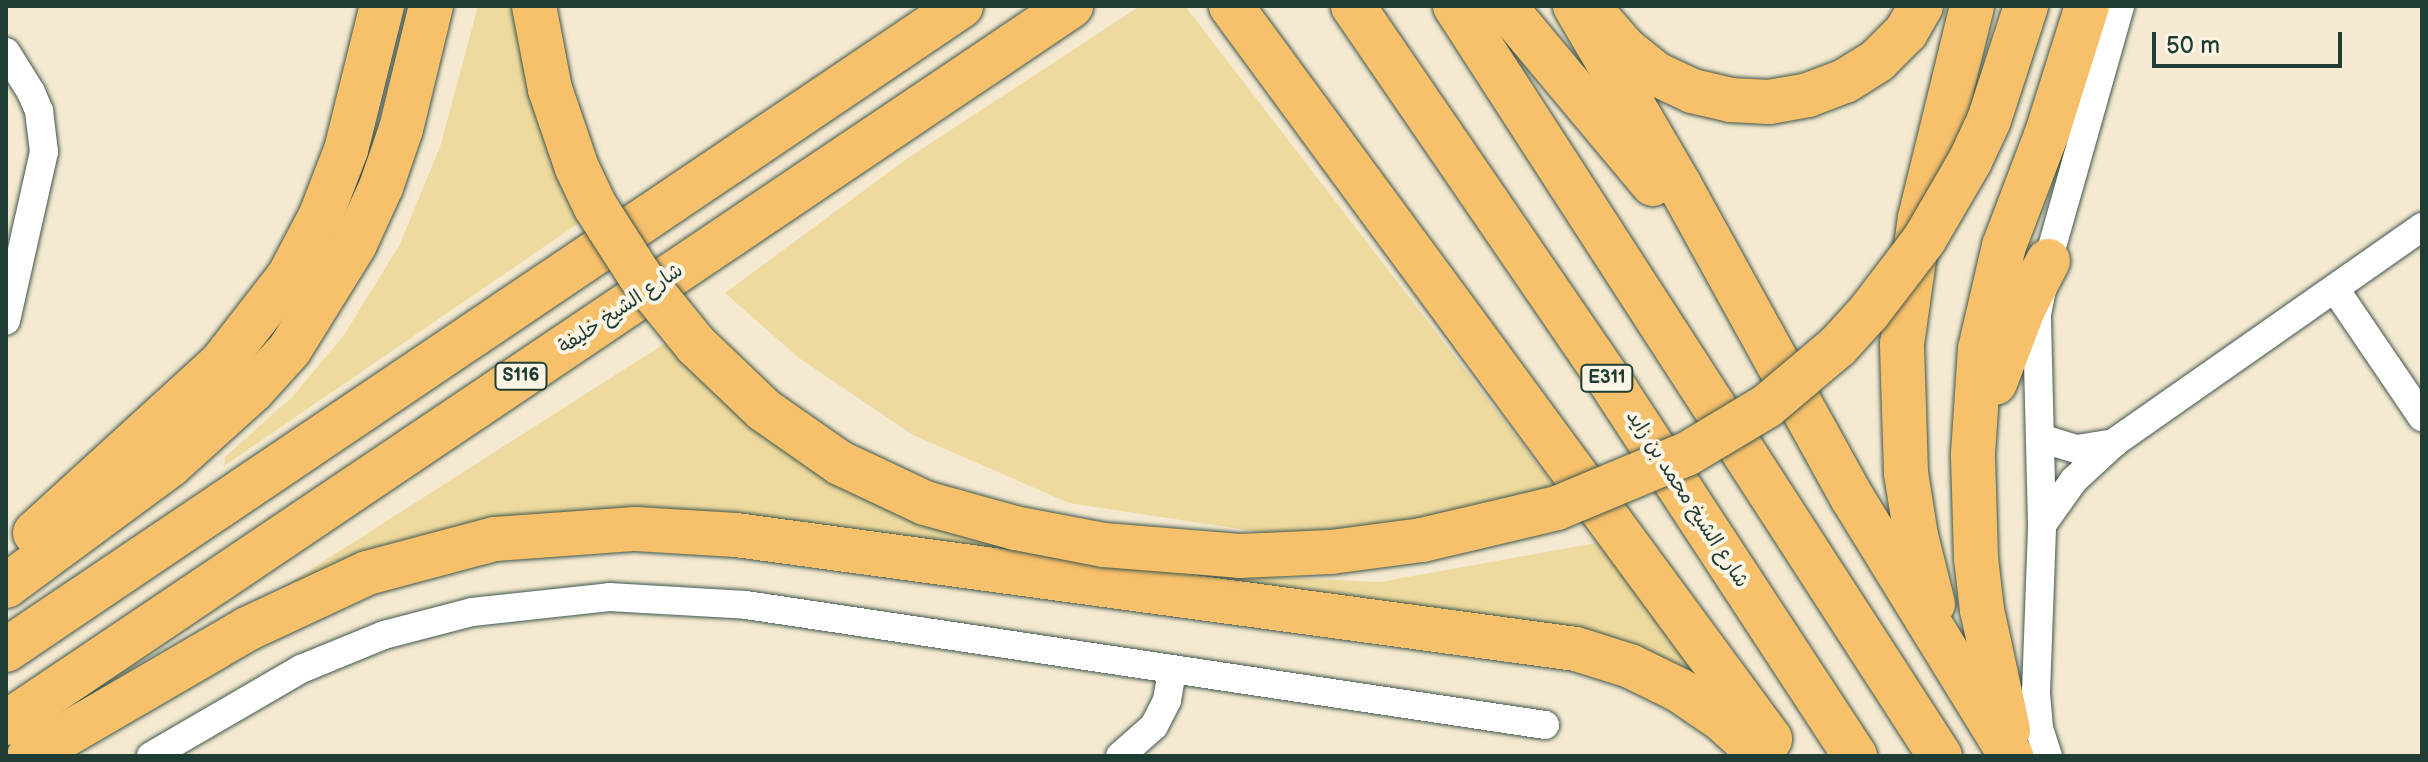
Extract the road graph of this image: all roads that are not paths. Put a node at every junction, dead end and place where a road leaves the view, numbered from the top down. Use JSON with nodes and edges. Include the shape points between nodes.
{"nodes":[{"id":1,"x":431,"y":6,"type":"edge"},
{"id":2,"x":534,"y":6,"type":"edge"},
{"id":3,"x":961,"y":6,"type":"edge"},
{"id":4,"x":1231,"y":6,"type":"edge"},
{"id":5,"x":1353,"y":6,"type":"edge"},
{"id":6,"x":1455,"y":6,"type":"edge"},
{"id":7,"x":1504,"y":6,"type":"edge"},
{"id":8,"x":1575,"y":6,"type":"edge"},
{"id":9,"x":1590,"y":6,"type":"edge"},
{"id":10,"x":1921,"y":6,"type":"edge"},
{"id":11,"x":1972,"y":6,"type":"edge"},
{"id":12,"x":2026,"y":6,"type":"edge"},
{"id":13,"x":2087,"y":6,"type":"edge"},
{"id":14,"x":2120,"y":6,"type":"edge"},
{"id":15,"x":381,"y":9,"type":"edge"},
{"id":16,"x":1054,"y":18,"type":"edge"},
{"id":17,"x":6,"y":52,"type":"edge"},
{"id":18,"x":2422,"y":227,"type":"edge"},
{"id":19,"x":2048,"y":261,"type":"junction"},
{"id":20,"x":2335,"y":289,"type":"junction"},
{"id":21,"x":1751,"y":319,"type":"junction"},
{"id":22,"x":6,"y":321,"type":"edge"},
{"id":23,"x":2422,"y":417,"type":"edge"},
{"id":24,"x":2040,"y":438,"type":"junction"},
{"id":25,"x":2115,"y":442,"type":"junction"},
{"id":26,"x":1973,"y":454,"type":"junction"},
{"id":27,"x":6,"y":521,"type":"edge"},
{"id":28,"x":2042,"y":525,"type":"junction"},
{"id":29,"x":6,"y":558,"type":"edge"},
{"id":30,"x":6,"y":586,"type":"edge"},
{"id":31,"x":6,"y":650,"type":"edge"},
{"id":32,"x":1951,"y":659,"type":"junction"},
{"id":33,"x":1172,"y":671,"type":"junction"},
{"id":34,"x":6,"y":723,"type":"edge"},
{"id":35,"x":1545,"y":725,"type":"dead end"},
{"id":36,"x":29,"y":756,"type":"edge"},
{"id":37,"x":151,"y":756,"type":"edge"},
{"id":38,"x":1120,"y":756,"type":"edge"},
{"id":39,"x":1762,"y":756,"type":"edge"},
{"id":40,"x":1783,"y":756,"type":"edge"},
{"id":41,"x":1855,"y":756,"type":"edge"},
{"id":42,"x":1940,"y":756,"type":"edge"},
{"id":43,"x":2012,"y":756,"type":"edge"},
{"id":44,"x":2048,"y":756,"type":"edge"}],
"edges":[{"from":1,"to":30,"type":"highway","via":[[381,187],[355,244],[290,349],[181,456]]},
{"from":2,"to":12,"type":"highway","bridge":true,"via":[[550,89],[595,206],[640,276],[696,345],[764,410],[840,463],[925,503],[1104,545],[1240,556],[1422,540],[1557,508],[1687,454],[1767,406],[1838,346],[1924,240],[1989,120]]},
{"from":3,"to":31,"type":"highway"},
{"from":4,"to":40,"type":"highway"},
{"from":5,"to":41,"type":"highway","name":"شارع الشيخ محمد بن زايد","number":"E311","via":[[1617,392]]},
{"from":6,"to":42,"type":"highway"},
{"from":7,"to":21,"type":"highway","via":[[1619,140]]},
{"from":8,"to":21,"type":"highway"},
{"from":9,"to":10,"type":"highway","via":[[1625,49],[1656,74],[1692,91],[1769,102],[1845,81],[1888,50]]},
{"from":11,"to":32,"type":"highway","via":[[1920,218],[1902,344],[1905,460],[1916,536]]},
{"from":13,"to":26,"type":"highway","via":[[1990,297],[1980,349]]},
{"from":14,"to":19,"type":"street"},
{"from":15,"to":27,"type":"highway","via":[[352,62],[299,207],[242,303],[160,393]]},
{"from":15,"to":29,"type":"highway","via":[[334,183],[305,246],[269,305],[196,389]]},
{"from":16,"to":34,"type":"highway","name":"شارع الشيخ خليفة","number":"S116"},
{"from":17,"to":22,"type":"street","via":[[39,111],[44,152]]},
{"from":18,"to":20,"type":"street"},
{"from":19,"to":24,"type":"street","via":[[2036,340]]},
{"from":19,"to":26,"type":"highway","via":[[2004,355]]},
{"from":20,"to":23,"type":"street"},
{"from":20,"to":25,"type":"street"},
{"from":21,"to":32,"type":"highway"},
{"from":24,"to":25,"type":"street","via":[[2077,449]]},
{"from":24,"to":28,"type":"street"},
{"from":25,"to":28,"type":"street","via":[[2074,480]]},
{"from":26,"to":43,"type":"highway","via":[[1982,610]]},
{"from":28,"to":44,"type":"street","via":[[2036,692]]},
{"from":32,"to":43,"type":"highway"},
{"from":33,"to":35,"type":"street"},
{"from":33,"to":37,"type":"street","via":[[746,605],[655,598],[562,600],[472,612],[384,635],[301,669]]},
{"from":33,"to":38,"type":"street","via":[[1167,700],[1154,726]]},
{"from":36,"to":39,"type":"highway","via":[[260,622],[367,573],[495,539],[636,529],[736,535],[1576,649],[1630,666],[1679,690]]}]}
